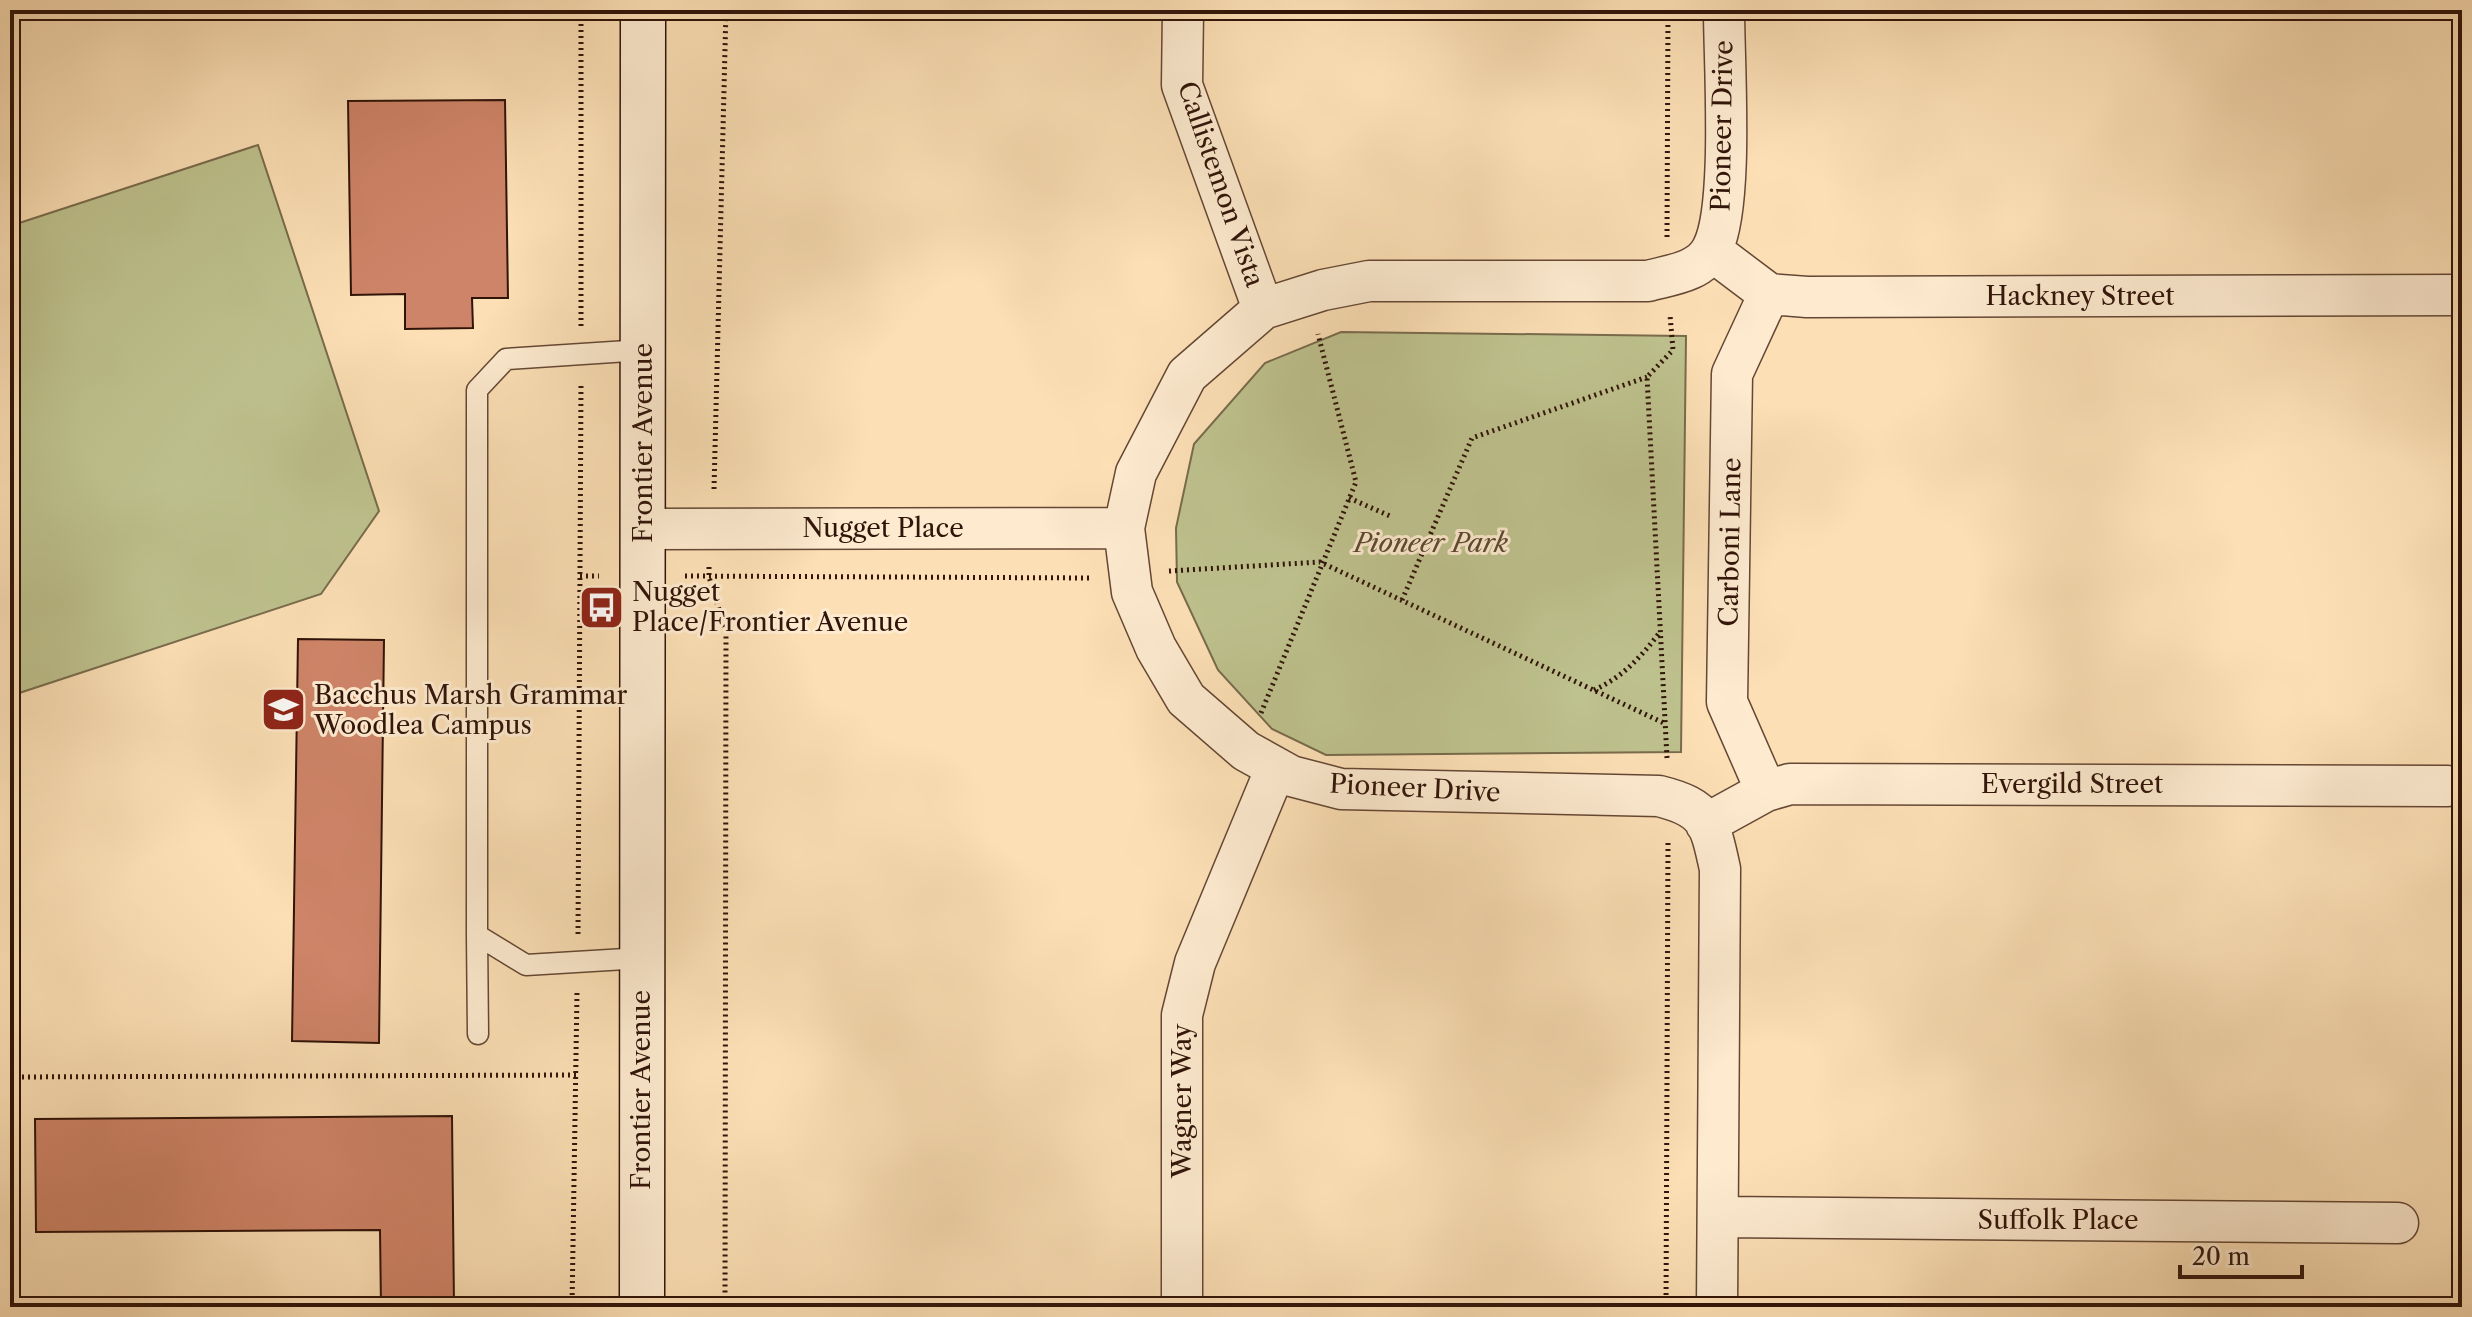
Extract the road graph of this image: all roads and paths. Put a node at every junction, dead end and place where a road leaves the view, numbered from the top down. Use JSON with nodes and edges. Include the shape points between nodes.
{"nodes":[{"id":1,"x":581,"y":10,"type":"edge"},
{"id":2,"x":643,"y":10,"type":"edge"},
{"id":3,"x":726,"y":10,"type":"edge"},
{"id":4,"x":1183,"y":10,"type":"edge"},
{"id":5,"x":1668,"y":10,"type":"edge"},
{"id":6,"x":1724,"y":10,"type":"edge"},
{"id":7,"x":1712,"y":251,"type":"junction"},
{"id":8,"x":1667,"y":276,"type":"junction"},
{"id":9,"x":1769,"y":294,"type":"junction"},
{"id":10,"x":1308,"y":295,"type":"junction"},
{"id":11,"x":2462,"y":295,"type":"edge"},
{"id":12,"x":1263,"y":309,"type":"junction"},
{"id":13,"x":643,"y":350,"type":"junction"},
{"id":14,"x":581,"y":355,"type":"junction"},
{"id":15,"x":1647,"y":377,"type":"junction"},
{"id":16,"x":1349,"y":498,"type":"junction"},
{"id":17,"x":1390,"y":516,"type":"dead end"},
{"id":18,"x":1124,"y":528,"type":"junction"},
{"id":19,"x":643,"y":529,"type":"junction"},
{"id":20,"x":712,"y":529,"type":"junction"},
{"id":21,"x":1402,"y":600,"type":"dead end"},
{"id":22,"x":1661,"y":631,"type":"junction"},
{"id":23,"x":1592,"y":690,"type":"dead end"},
{"id":24,"x":1261,"y":759,"type":"junction"},
{"id":25,"x":2448,"y":786,"type":"dead end"},
{"id":26,"x":1766,"y":791,"type":"junction"},
{"id":27,"x":1668,"y":799,"type":"junction"},
{"id":28,"x":1706,"y":824,"type":"junction"},
{"id":29,"x":477,"y":935,"type":"junction"},
{"id":30,"x":642,"y":958,"type":"junction"},
{"id":31,"x":578,"y":962,"type":"junction"},
{"id":32,"x":478,"y":1034,"type":"dead end"},
{"id":33,"x":576,"y":1075,"type":"junction"},
{"id":34,"x":10,"y":1077,"type":"edge"},
{"id":35,"x":1718,"y":1217,"type":"junction"},
{"id":36,"x":2398,"y":1223,"type":"dead end"},
{"id":37,"x":572,"y":1307,"type":"edge"},
{"id":38,"x":642,"y":1307,"type":"edge"},
{"id":39,"x":725,"y":1307,"type":"edge"},
{"id":40,"x":1182,"y":1307,"type":"edge"},
{"id":41,"x":1666,"y":1307,"type":"edge"},
{"id":42,"x":1717,"y":1307,"type":"edge"}],
"edges":[{"from":1,"to":14,"type":"path"},
{"from":2,"to":13,"type":"street","name":"Frontier Avenue"},
{"from":3,"to":20,"type":"path"},
{"from":4,"to":12,"type":"street","name":"Callistemon Vista","via":[[1182,85]]},
{"from":5,"to":8,"type":"path"},
{"from":6,"to":7,"type":"street","name":"Pioneer Drive","via":[[1723,213]]},
{"from":7,"to":8,"type":"street","name":"Pioneer Drive","via":[[1691,269]]},
{"from":7,"to":9,"type":"street"},
{"from":8,"to":10,"type":"street","name":"Pioneer Drive","via":[[1648,281],[1369,281]]},
{"from":8,"to":15,"type":"path","via":[[1673,350]]},
{"from":9,"to":11,"type":"street","name":"Hackney Street"},
{"from":9,"to":26,"type":"street","name":"Carboni Lane","via":[[1732,374],[1727,702]]},
{"from":10,"to":12,"type":"street","name":"Pioneer Drive"},
{"from":10,"to":16,"type":"path","via":[[1356,482]]},
{"from":12,"to":18,"type":"street","name":"Pioneer Drive","via":[[1187,375],[1136,473]]},
{"from":13,"to":14,"type":"lane"},
{"from":13,"to":19,"type":"street","name":"Frontier Avenue"},
{"from":14,"to":29,"type":"lane","via":[[506,359],[477,390]]},
{"from":14,"to":31,"type":"path"},
{"from":15,"to":21,"type":"path","via":[[1472,438]]},
{"from":15,"to":22,"type":"path"},
{"from":16,"to":17,"type":"path"},
{"from":16,"to":24,"type":"path"},
{"from":18,"to":20,"type":"street","name":"Nugget Place"},
{"from":18,"to":24,"type":"street","name":"Pioneer Drive","via":[[1132,592],[1186,699]]},
{"from":19,"to":20,"type":"street","name":"Nugget Place"},
{"from":19,"to":30,"type":"street","name":"Frontier Avenue"},
{"from":20,"to":39,"type":"path","via":[[709,577],[726,632]]},
{"from":22,"to":23,"type":"path","via":[[1633,665]]},
{"from":22,"to":27,"type":"path"},
{"from":24,"to":27,"type":"street","name":"Pioneer Drive","via":[[1291,776],[1341,789]]},
{"from":24,"to":40,"type":"street","name":"Wagner Way","via":[[1182,1015]]},
{"from":25,"to":26,"type":"street","name":"Evergild Street","via":[[1824,783]]},
{"from":26,"to":28,"type":"street","name":"Evergild Street"},
{"from":27,"to":28,"type":"street","name":"Pioneer Drive","via":[[1693,806]]},
{"from":27,"to":41,"type":"path"},
{"from":28,"to":35,"type":"street","via":[[1720,869]]},
{"from":29,"to":31,"type":"lane","via":[[526,965]]},
{"from":29,"to":32,"type":"lane"},
{"from":30,"to":31,"type":"lane"},
{"from":30,"to":38,"type":"street","name":"Frontier Avenue"},
{"from":31,"to":33,"type":"path"},
{"from":33,"to":34,"type":"path"},
{"from":33,"to":37,"type":"path"},
{"from":35,"to":36,"type":"street","name":"Suffolk Place"},
{"from":35,"to":42,"type":"street"}]}
